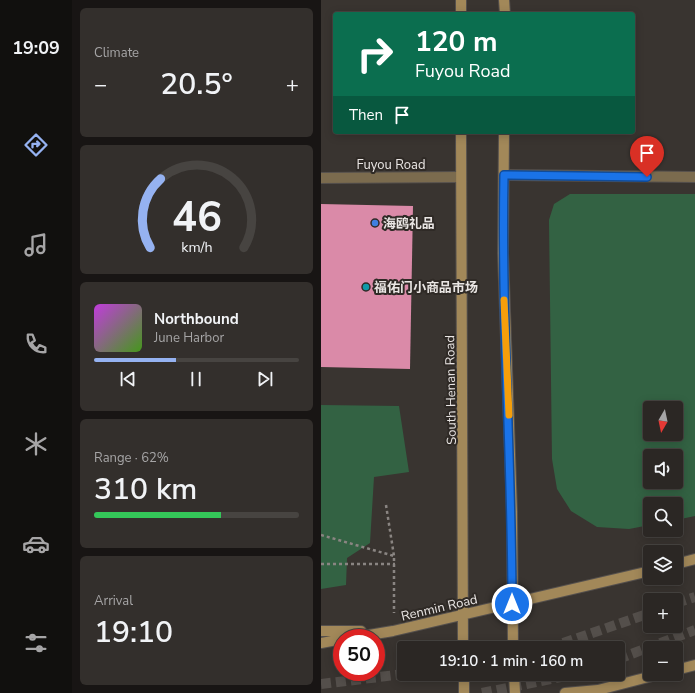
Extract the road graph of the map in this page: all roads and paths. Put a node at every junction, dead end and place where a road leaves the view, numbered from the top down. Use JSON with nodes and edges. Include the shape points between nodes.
{"nodes":[{"id":1,"x":461,"y":0,"type":"edge"},
{"id":2,"x":504,"y":0,"type":"edge"},
{"id":3,"x":461,"y":12,"type":"edge"},
{"id":4,"x":505,"y":12,"type":"edge"},
{"id":5,"x":461,"y":134,"type":"edge"},
{"id":6,"x":504,"y":134,"type":"edge"},
{"id":7,"x":504,"y":175,"type":"junction"},
{"id":8,"x":461,"y":177,"type":"junction"},
{"id":9,"x":695,"y":177,"type":"edge"},
{"id":10,"x":321,"y":178,"type":"edge"},
{"id":11,"x":386,"y":505,"type":"dead end"},
{"id":12,"x":321,"y":535,"type":"edge"},
{"id":13,"x":394,"y":556,"type":"junction"},
{"id":14,"x":695,"y":560,"type":"edge"},
{"id":15,"x":683,"y":563,"type":"edge"},
{"id":16,"x":321,"y":564,"type":"edge"},
{"id":17,"x":395,"y":564,"type":"junction"},
{"id":18,"x":643,"y":573,"type":"edge"},
{"id":19,"x":512,"y":604,"type":"junction"},
{"id":20,"x":462,"y":615,"type":"junction"},
{"id":21,"x":321,"y":631,"type":"edge"},
{"id":22,"x":393,"y":631,"type":"junction"},
{"id":23,"x":385,"y":632,"type":"edge"},
{"id":24,"x":333,"y":641,"type":"edge"},
{"id":25,"x":463,"y":641,"type":"edge"},
{"id":26,"x":513,"y":641,"type":"edge"},
{"id":27,"x":321,"y":643,"type":"edge"},
{"id":28,"x":695,"y":665,"type":"edge"},
{"id":29,"x":683,"y":668,"type":"edge"},
{"id":30,"x":643,"y":678,"type":"edge"},
{"id":31,"x":464,"y":681,"type":"edge"},
{"id":32,"x":514,"y":681,"type":"edge"},
{"id":33,"x":584,"y":692,"type":"edge"},
{"id":34,"x":464,"y":693,"type":"edge"},
{"id":35,"x":515,"y":693,"type":"edge"},
{"id":36,"x":565,"y":693,"type":"edge"}],
"edges":[{"from":1,"to":3,"type":"main road"},
{"from":2,"to":4,"type":"main road"},
{"from":5,"to":8,"type":"main road","name":"South Henan Road"},
{"from":6,"to":7,"type":"main road"},
{"from":7,"to":9,"type":"street"},
{"from":7,"to":19,"type":"main road","via":[[503,253],[512,512]]},
{"from":8,"to":10,"type":"street","name":"Fuyou Road"},
{"from":8,"to":20,"type":"main road","name":"South Henan Road","via":[[464,508]]},
{"from":11,"to":13,"type":"path"},
{"from":12,"to":13,"type":"path"},
{"from":13,"to":17,"type":"path"},
{"from":14,"to":15,"type":"main road"},
{"from":16,"to":17,"type":"path"},
{"from":17,"to":22,"type":"path"},
{"from":18,"to":19,"type":"main road","name":"Renmin Road"},
{"from":19,"to":20,"type":"main road","name":"Renmin Road"},
{"from":19,"to":26,"type":"main road"},
{"from":20,"to":22,"type":"main road","name":"Renmin Road"},
{"from":20,"to":25,"type":"main road","name":"South Henan Road"},
{"from":21,"to":22,"type":"main road"},
{"from":22,"to":23,"type":"main road","name":"Renmin Road"},
{"from":24,"to":27,"type":"main road"},
{"from":28,"to":29,"type":"main road"},
{"from":30,"to":33,"type":"main road"},
{"from":31,"to":34,"type":"main road"},
{"from":32,"to":35,"type":"main road"},
{"from":33,"to":36,"type":"main road"}]}
